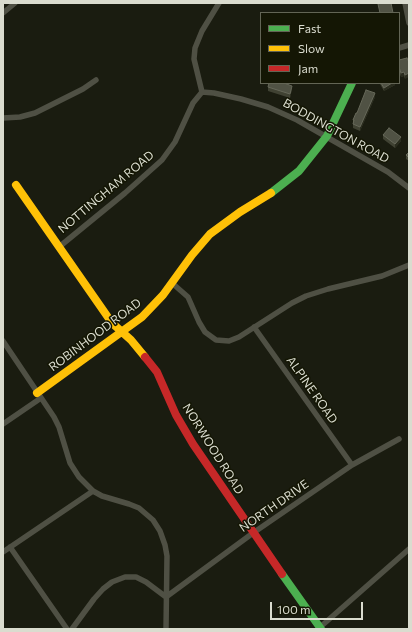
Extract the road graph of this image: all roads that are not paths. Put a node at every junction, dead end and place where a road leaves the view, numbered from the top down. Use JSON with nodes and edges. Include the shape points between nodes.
{"nodes":[{"id":1,"x":16,"y":3,"type":"edge"},
{"id":2,"x":219,"y":3,"type":"edge"},
{"id":3,"x":405,"y":3,"type":"edge"},
{"id":4,"x":3,"y":13,"type":"edge"},
{"id":5,"x":409,"y":23,"type":"edge"},
{"id":6,"x":96,"y":80,"type":"dead end"},
{"id":7,"x":352,"y":84,"type":"edge"},
{"id":8,"x":202,"y":92,"type":"junction"},
{"id":9,"x":3,"y":118,"type":"edge"},
{"id":10,"x":327,"y":136,"type":"junction"},
{"id":11,"x":16,"y":185,"type":"dead end"},
{"id":12,"x":409,"y":188,"type":"edge"},
{"id":13,"x":59,"y":247,"type":"junction"},
{"id":14,"x":409,"y":265,"type":"edge"},
{"id":15,"x":172,"y":283,"type":"junction"},
{"id":16,"x":254,"y":327,"type":"junction"},
{"id":17,"x":121,"y":332,"type":"junction"},
{"id":18,"x":3,"y":341,"type":"edge"},
{"id":19,"x":39,"y":395,"type":"junction"},
{"id":20,"x":3,"y":424,"type":"edge"},
{"id":21,"x":399,"y":439,"type":"dead end"},
{"id":22,"x":352,"y":465,"type":"junction"},
{"id":23,"x":93,"y":491,"type":"junction"},
{"id":24,"x":253,"y":534,"type":"junction"},
{"id":25,"x":10,"y":548,"type":"junction"},
{"id":26,"x":409,"y":549,"type":"edge"},
{"id":27,"x":3,"y":552,"type":"edge"},
{"id":28,"x":166,"y":597,"type":"junction"},
{"id":29,"x":320,"y":628,"type":"edge"},
{"id":30,"x":67,"y":629,"type":"edge"},
{"id":31,"x":72,"y":629,"type":"edge"},
{"id":32,"x":166,"y":629,"type":"edge"}],
"edges":[{"from":1,"to":4,"type":"street"},
{"from":2,"to":8,"type":"street","via":[[195,48],[194,59]]},
{"from":3,"to":5,"type":"street"},
{"from":6,"to":9,"type":"street","via":[[35,114]]},
{"from":7,"to":10,"type":"street","name":"ROBINHOOD ROAD"},
{"from":8,"to":10,"type":"street","name":"BODDINGTON ROAD","via":[[272,109]]},
{"from":8,"to":13,"type":"street","name":"NOTTINGHAM ROAD","via":[[193,103],[175,142],[162,160]]},
{"from":10,"to":12,"type":"street","name":"BODDINGTON ROAD","via":[[388,172]]},
{"from":10,"to":15,"type":"street","name":"ROBINHOOD ROAD","via":[[302,169],[290,180],[208,236]]},
{"from":11,"to":13,"type":"street","name":"NORWOOD ROAD"},
{"from":13,"to":17,"type":"street","name":"NORWOOD ROAD"},
{"from":14,"to":16,"type":"street","via":[[382,276],[306,296],[292,302]]},
{"from":15,"to":16,"type":"street","via":[[188,297],[202,329],[213,338],[221,341],[231,340]]},
{"from":15,"to":17,"type":"street","name":"ROBINHOOD ROAD","via":[[147,312]]},
{"from":16,"to":22,"type":"street","name":"ALPINE ROAD"},
{"from":17,"to":19,"type":"street","name":"ROBINHOOD ROAD"},
{"from":17,"to":24,"type":"street","name":"NORWOOD ROAD","via":[[131,340],[157,372],[176,415],[193,444]]},
{"from":18,"to":19,"type":"street"},
{"from":19,"to":20,"type":"street"},
{"from":19,"to":23,"type":"street","via":[[57,423],[73,469]]},
{"from":21,"to":22,"type":"street","name":"NORTH DRIVE"},
{"from":22,"to":24,"type":"street","name":"NORTH DRIVE"},
{"from":23,"to":25,"type":"street"},
{"from":23,"to":28,"type":"street","via":[[103,497],[134,505],[155,523],[161,532],[167,552]]},
{"from":24,"to":28,"type":"street","name":"NORTH DRIVE"},
{"from":24,"to":29,"type":"street","name":"NORWOOD ROAD"},
{"from":25,"to":27,"type":"street"},
{"from":25,"to":30,"type":"street"},
{"from":26,"to":29,"type":"street"},
{"from":28,"to":31,"type":"street","via":[[136,577],[123,577],[100,592]]},
{"from":28,"to":32,"type":"street"}]}
